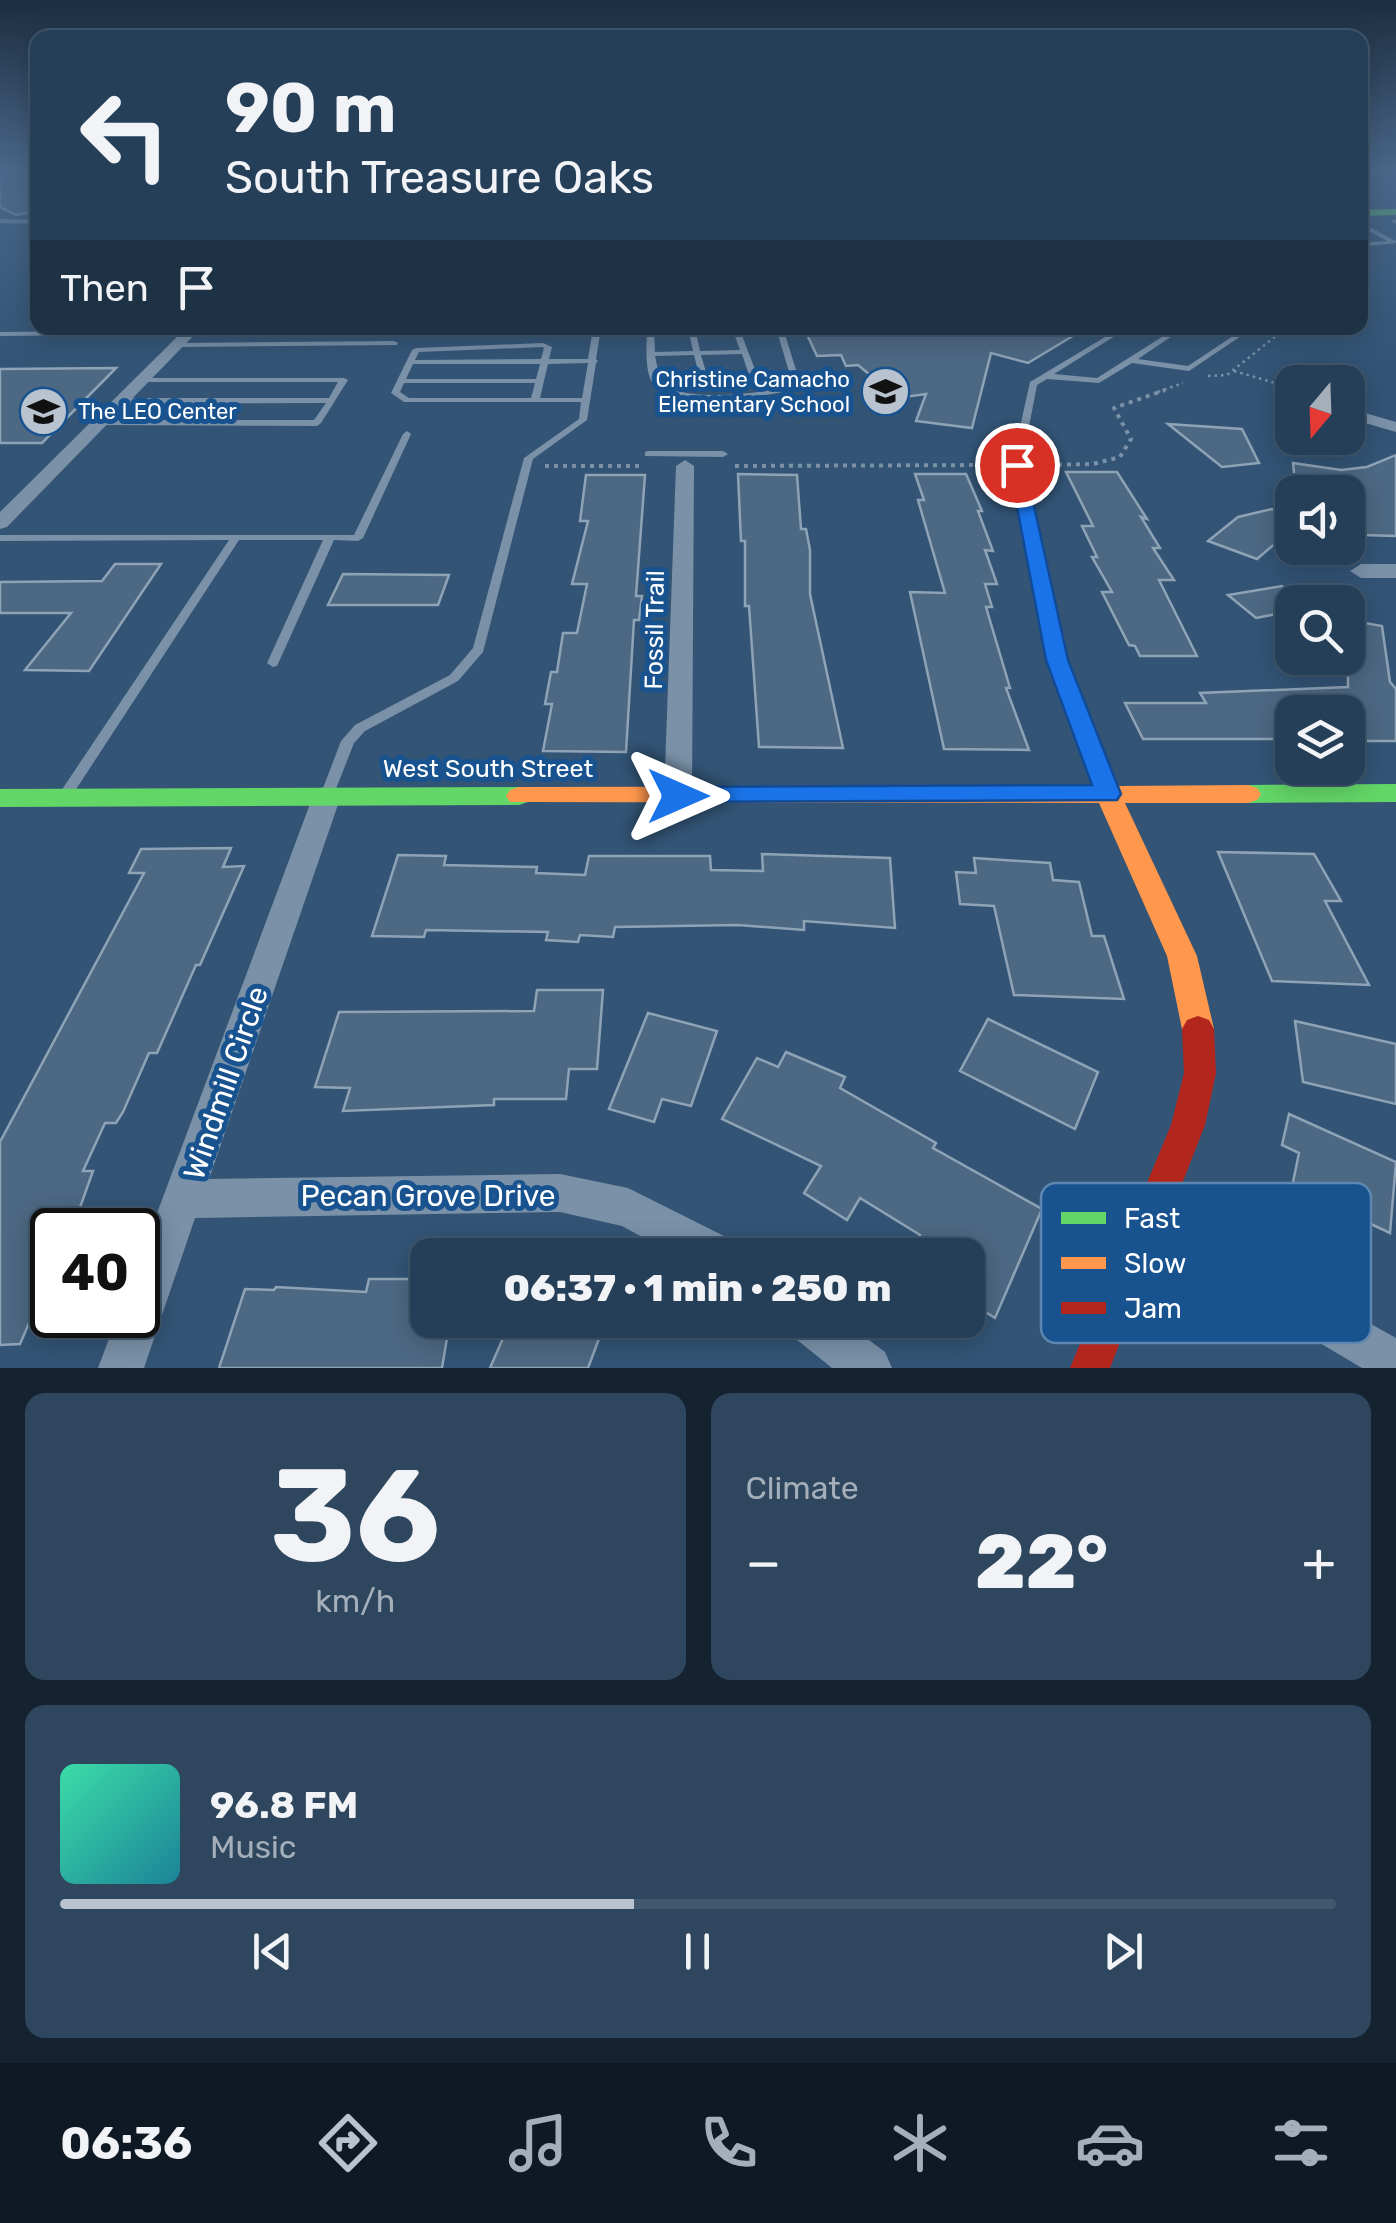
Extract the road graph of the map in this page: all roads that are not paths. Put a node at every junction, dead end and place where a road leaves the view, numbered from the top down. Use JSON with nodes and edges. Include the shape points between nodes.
{"nodes":[{"id":1,"x":1394,"y":244,"type":"edge"},
{"id":2,"x":1368,"y":245,"type":"edge"},
{"id":3,"x":0,"y":334,"type":"edge"},
{"id":4,"x":30,"y":334,"type":"edge"},
{"id":5,"x":187,"y":335,"type":"edge"},
{"id":6,"x":596,"y":335,"type":"edge"},
{"id":7,"x":651,"y":335,"type":"edge"},
{"id":8,"x":693,"y":335,"type":"edge"},
{"id":9,"x":739,"y":335,"type":"edge"},
{"id":10,"x":782,"y":335,"type":"edge"},
{"id":11,"x":1113,"y":335,"type":"edge"},
{"id":12,"x":1169,"y":335,"type":"edge"},
{"id":13,"x":1239,"y":335,"type":"edge"},
{"id":14,"x":394,"y":344,"type":"dead end"},
{"id":15,"x":745,"y":352,"type":"junction"},
{"id":16,"x":697,"y":353,"type":"junction"},
{"id":17,"x":653,"y":354,"type":"junction"},
{"id":18,"x":1131,"y":360,"type":"junction"},
{"id":19,"x":544,"y":361,"type":"junction"},
{"id":20,"x":594,"y":361,"type":"junction"},
{"id":21,"x":410,"y":362,"type":"junction"},
{"id":22,"x":1046,"y":376,"type":"junction"},
{"id":23,"x":142,"y":380,"type":"junction"},
{"id":24,"x":234,"y":380,"type":"junction"},
{"id":25,"x":401,"y":381,"type":"junction"},
{"id":26,"x":540,"y":381,"type":"junction"},
{"id":27,"x":332,"y":400,"type":"junction"},
{"id":28,"x":535,"y":400,"type":"junction"},
{"id":29,"x":585,"y":400,"type":"junction"},
{"id":30,"x":122,"y":401,"type":"junction"},
{"id":31,"x":216,"y":401,"type":"junction"},
{"id":32,"x":1365,"y":419,"type":"edge"},
{"id":33,"x":100,"y":423,"type":"junction"},
{"id":34,"x":198,"y":423,"type":"junction"},
{"id":35,"x":1396,"y":427,"type":"edge"},
{"id":36,"x":406,"y":434,"type":"dead end"},
{"id":37,"x":648,"y":454,"type":"dead end"},
{"id":38,"x":723,"y":454,"type":"dead end"},
{"id":39,"x":685,"y":460,"type":"junction"},
{"id":40,"x":1017,"y":464,"type":"joint"},
{"id":41,"x":2,"y":519,"type":"edge"},
{"id":42,"x":236,"y":537,"type":"junction"},
{"id":43,"x":0,"y":538,"type":"edge"},
{"id":44,"x":330,"y":538,"type":"junction"},
{"id":45,"x":1361,"y":570,"type":"dead end"},
{"id":46,"x":1396,"y":571,"type":"edge"},
{"id":47,"x":272,"y":662,"type":"dead end"},
{"id":48,"x":1396,"y":793,"type":"edge"},
{"id":49,"x":1108,"y":794,"type":"junction"},
{"id":50,"x":327,"y":796,"type":"junction"},
{"id":51,"x":678,"y":796,"type":"junction"},
{"id":52,"x":0,"y":798,"type":"edge"},
{"id":53,"x":62,"y":799,"type":"junction"},
{"id":54,"x":1166,"y":1183,"type":"edge"},
{"id":55,"x":186,"y":1199,"type":"junction"},
{"id":56,"x":685,"y":1238,"type":"edge"},
{"id":57,"x":829,"y":1338,"type":"edge"},
{"id":58,"x":1101,"y":1343,"type":"edge"},
{"id":59,"x":1362,"y":1343,"type":"edge"},
{"id":60,"x":1396,"y":1363,"type":"edge"},
{"id":61,"x":121,"y":1368,"type":"edge"},
{"id":62,"x":868,"y":1368,"type":"edge"},
{"id":63,"x":1090,"y":1368,"type":"edge"}],
"edges":[{"from":1,"to":2,"type":"lane"},
{"from":3,"to":4,"type":"lane"},
{"from":5,"to":14,"type":"lane"},
{"from":5,"to":23,"type":"street"},
{"from":6,"to":20,"type":"lane"},
{"from":7,"to":17,"type":"lane"},
{"from":8,"to":16,"type":"lane"},
{"from":9,"to":15,"type":"lane"},
{"from":10,"to":17,"type":"lane","via":[[799,381],[791,390],[674,394],[656,383]]},
{"from":11,"to":22,"type":"lane"},
{"from":12,"to":18,"type":"lane"},
{"from":13,"to":18,"type":"lane","via":[[1189,369]]},
{"from":15,"to":16,"type":"lane"},
{"from":15,"to":16,"type":"lane","via":[[751,375],[729,382],[704,377]]},
{"from":16,"to":17,"type":"lane"},
{"from":18,"to":22,"type":"lane","via":[[1099,381]]},
{"from":19,"to":20,"type":"lane"},
{"from":19,"to":21,"type":"lane"},
{"from":19,"to":21,"type":"lane","via":[[543,345],[428,347],[416,350]]},
{"from":19,"to":26,"type":"lane"},
{"from":20,"to":29,"type":"lane"},
{"from":21,"to":25,"type":"lane"},
{"from":22,"to":40,"type":"lane","via":[[1030,389]]},
{"from":23,"to":24,"type":"lane"},
{"from":23,"to":30,"type":"street"},
{"from":24,"to":27,"type":"lane","via":[[344,380]]},
{"from":24,"to":31,"type":"lane"},
{"from":25,"to":26,"type":"lane"},
{"from":25,"to":28,"type":"lane","via":[[395,393],[407,400]]},
{"from":26,"to":28,"type":"lane"},
{"from":27,"to":31,"type":"lane"},
{"from":27,"to":34,"type":"lane","via":[[317,423]]},
{"from":28,"to":29,"type":"lane"},
{"from":29,"to":50,"type":"lane","via":[[583,420],[529,458],[474,658],[436,690],[360,728],[348,740]]},
{"from":30,"to":31,"type":"lane"},
{"from":30,"to":33,"type":"street"},
{"from":31,"to":34,"type":"lane"},
{"from":32,"to":35,"type":"street"},
{"from":33,"to":34,"type":"lane"},
{"from":33,"to":41,"type":"street"},
{"from":36,"to":44,"type":"lane","via":[[358,538]]},
{"from":37,"to":39,"type":"lane"},
{"from":38,"to":39,"type":"lane"},
{"from":39,"to":51,"type":"street","name":"Fossil Trail"},
{"from":40,"to":49,"type":"street","via":[[1057,660]]},
{"from":42,"to":43,"type":"lane"},
{"from":42,"to":44,"type":"lane"},
{"from":42,"to":53,"type":"lane"},
{"from":44,"to":47,"type":"lane"},
{"from":45,"to":46,"type":"street"},
{"from":48,"to":49,"type":"street","name":"West South Street"},
{"from":49,"to":51,"type":"street","name":"West South Street"},
{"from":49,"to":54,"type":"street","via":[[1182,956],[1198,1023],[1196,1090]]},
{"from":50,"to":51,"type":"street","name":"West South Street"},
{"from":50,"to":53,"type":"street","name":"West South Street"},
{"from":50,"to":55,"type":"street","name":"Windmill Circle"},
{"from":52,"to":53,"type":"street","name":"West South Street"},
{"from":55,"to":56,"type":"street","name":"Pecan Grove Drive","via":[[560,1193],[628,1208]]},
{"from":55,"to":61,"type":"street","name":"Windmill Circle"},
{"from":57,"to":62,"type":"street"},
{"from":58,"to":63,"type":"street"},
{"from":59,"to":60,"type":"street"}]}
